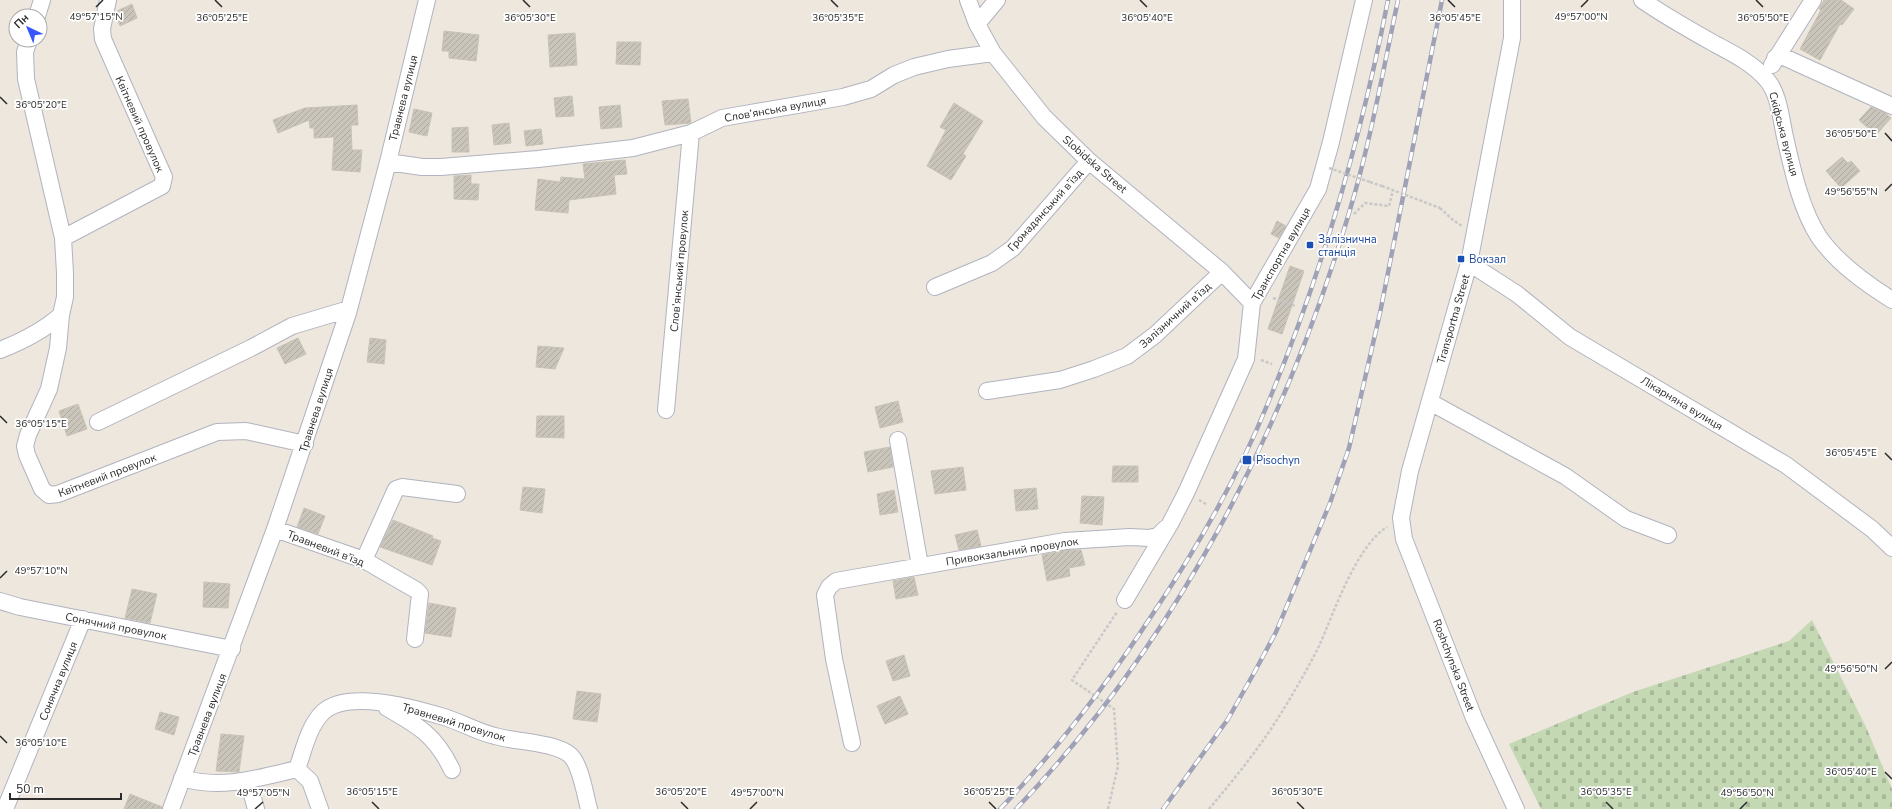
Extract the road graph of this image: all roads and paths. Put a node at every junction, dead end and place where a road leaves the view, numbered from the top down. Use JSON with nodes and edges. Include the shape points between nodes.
{"nodes":[{"id":1,"x":108,"y":0,"type":"edge"},
{"id":2,"x":427,"y":0,"type":"edge"},
{"id":3,"x":968,"y":0,"type":"edge"},
{"id":4,"x":997,"y":0,"type":"edge"},
{"id":5,"x":1364,"y":0,"type":"edge"},
{"id":6,"x":1512,"y":0,"type":"edge"},
{"id":7,"x":1642,"y":0,"type":"edge"},
{"id":8,"x":1813,"y":0,"type":"edge"},
{"id":9,"x":978,"y":24,"type":"junction"},
{"id":10,"x":26,"y":48,"type":"edge"},
{"id":11,"x":993,"y":53,"type":"junction"},
{"id":12,"x":1775,"y":58,"type":"junction"},
{"id":13,"x":1767,"y":80,"type":"junction"},
{"id":14,"x":1892,"y":106,"type":"edge"},
{"id":15,"x":692,"y":133,"type":"junction"},
{"id":16,"x":1089,"y":161,"type":"junction"},
{"id":17,"x":388,"y":162,"type":"junction"},
{"id":18,"x":1329,"y":168,"type":"dead end"},
{"id":19,"x":1392,"y":190,"type":"junction"},
{"id":20,"x":1354,"y":214,"type":"dead end"},
{"id":21,"x":1453,"y":220,"type":"dead end"},
{"id":22,"x":63,"y":238,"type":"junction"},
{"id":23,"x":1469,"y":262,"type":"junction"},
{"id":24,"x":1222,"y":272,"type":"junction"},
{"id":25,"x":935,"y":287,"type":"dead end"},
{"id":26,"x":1255,"y":298,"type":"junction"},
{"id":27,"x":1892,"y":300,"type":"edge"},
{"id":28,"x":1295,"y":306,"type":"dead end"},
{"id":29,"x":349,"y":309,"type":"junction"},
{"id":30,"x":61,"y":315,"type":"junction"},
{"id":31,"x":0,"y":350,"type":"edge"},
{"id":32,"x":988,"y":391,"type":"dead end"},
{"id":33,"x":1430,"y":402,"type":"junction"},
{"id":34,"x":666,"y":410,"type":"dead end"},
{"id":35,"x":98,"y":422,"type":"dead end"},
{"id":36,"x":898,"y":440,"type":"dead end"},
{"id":37,"x":305,"y":444,"type":"junction"},
{"id":38,"x":458,"y":494,"type":"dead end"},
{"id":39,"x":1401,"y":518,"type":"junction"},
{"id":40,"x":1170,"y":524,"type":"junction"},
{"id":41,"x":275,"y":528,"type":"junction"},
{"id":42,"x":1668,"y":535,"type":"dead end"},
{"id":43,"x":1892,"y":548,"type":"edge"},
{"id":44,"x":364,"y":560,"type":"junction"},
{"id":45,"x":920,"y":566,"type":"junction"},
{"id":46,"x":1125,"y":600,"type":"joint"},
{"id":47,"x":0,"y":601,"type":"edge"},
{"id":48,"x":83,"y":619,"type":"junction"},
{"id":49,"x":415,"y":639,"type":"dead end"},
{"id":50,"x":232,"y":649,"type":"junction"},
{"id":51,"x":376,"y":702,"type":"junction"},
{"id":52,"x":852,"y":743,"type":"dead end"},
{"id":53,"x":298,"y":769,"type":"junction"},
{"id":54,"x":452,"y":770,"type":"dead end"},
{"id":55,"x":182,"y":778,"type":"junction"},
{"id":56,"x":248,"y":780,"type":"junction"},
{"id":57,"x":5,"y":809,"type":"edge"},
{"id":58,"x":171,"y":809,"type":"edge"},
{"id":59,"x":256,"y":809,"type":"edge"},
{"id":60,"x":320,"y":809,"type":"edge"},
{"id":61,"x":589,"y":809,"type":"edge"},
{"id":62,"x":1108,"y":809,"type":"edge"},
{"id":63,"x":1209,"y":809,"type":"edge"},
{"id":64,"x":1516,"y":809,"type":"edge"}],
"edges":[{"from":1,"to":22,"type":"street","name":"Квітневий провулок","via":[[102,29],[103,39],[164,182],[162,186]]},
{"from":2,"to":17,"type":"street","name":"Травнева вулиця"},
{"from":3,"to":9,"type":"street","name":"Slobidska Street"},
{"from":4,"to":9,"type":"street"},
{"from":5,"to":26,"type":"street","name":"Транспортна вулиця","via":[[1318,189]]},
{"from":6,"to":23,"type":"street","name":"Transportna Street","via":[[1512,38]]},
{"from":7,"to":13,"type":"street","name":"Скіфська вулиця","via":[[1663,15],[1733,54]]},
{"from":8,"to":12,"type":"street"},
{"from":9,"to":11,"type":"street","name":"Slobidska Street"},
{"from":10,"to":22,"type":"street","name":"Квітневий провулок","via":[[26,79]]},
{"from":11,"to":15,"type":"street","name":"Слов’янська вулиця","via":[[914,67],[871,89],[843,98],[722,118]]},
{"from":11,"to":16,"type":"street","name":"Slobidska Street","via":[[1044,117]]},
{"from":12,"to":13,"type":"street"},
{"from":12,"to":14,"type":"street","via":[[1797,63]]},
{"from":13,"to":27,"type":"street","name":"Скіфська вулиця","via":[[1775,95],[1799,190],[1818,236],[1848,268]]},
{"from":15,"to":17,"type":"street","name":"Слов’янська вулиця","via":[[633,148],[538,159],[441,167]]},
{"from":15,"to":34,"type":"street","name":"Слов’янський провулок"},
{"from":16,"to":24,"type":"street","name":"Slobidska Street"},
{"from":16,"to":25,"type":"street","name":"Громадянський в’їзд","via":[[1013,248],[992,263]]},
{"from":17,"to":29,"type":"street","name":"Травнева вулиця"},
{"from":18,"to":19,"type":"path","bridge":true},
{"from":19,"to":20,"type":"path","via":[[1389,206],[1365,203]]},
{"from":19,"to":21,"type":"path","bridge":true,"via":[[1440,208]]},
{"from":22,"to":30,"type":"street","name":"Квітневий провулок","via":[[65,297]]},
{"from":23,"to":33,"type":"street","name":"Transportna Street"},
{"from":23,"to":43,"type":"street","name":"Лікарняна вулиця","via":[[1517,294],[1570,337],[1786,465],[1872,529]]},
{"from":24,"to":26,"type":"street","name":"Slobidska Street"},
{"from":24,"to":32,"type":"street","name":"Залізничний в’їзд","via":[[1156,335],[1127,356],[1060,380]]},
{"from":26,"to":28,"type":"path"},
{"from":26,"to":40,"type":"street","name":"Транспортна вулиця","via":[[1246,359]]},
{"from":29,"to":35,"type":"street","via":[[292,326]]},
{"from":29,"to":37,"type":"street","name":"Травнева вулиця"},
{"from":30,"to":31,"type":"street","via":[[48,327]]},
{"from":30,"to":37,"type":"street","name":"Квітневий провулок","via":[[58,348],[49,389],[25,446],[42,489],[49,495],[58,494],[217,432],[246,431]]},
{"from":33,"to":39,"type":"street","name":"Transportna Street","via":[[1410,471]]},
{"from":33,"to":42,"type":"street","via":[[1565,476],[1626,519]]},
{"from":36,"to":45,"type":"street"},
{"from":37,"to":41,"type":"street","name":"Травнева вулиця"},
{"from":38,"to":44,"type":"street","via":[[402,487],[396,489]]},
{"from":39,"to":63,"type":"path","via":[[1379,532],[1362,553],[1318,648],[1283,711]]},
{"from":39,"to":64,"type":"street","name":"Roshchynska Street","via":[[1404,539],[1474,718]]},
{"from":40,"to":45,"type":"street","name":"Привокзальний провулок","via":[[1159,535],[1150,538],[1065,541]]},
{"from":40,"to":46,"type":"street","name":"Транспортна вулиця"},
{"from":41,"to":44,"type":"street","name":"Травневий в’їзд"},
{"from":41,"to":50,"type":"street","name":"Травнева вулиця"},
{"from":44,"to":49,"type":"street","name":"Травневий в’їзд","via":[[420,594]]},
{"from":45,"to":52,"type":"street","name":"Привокзальний провулок","via":[[836,581],[826,591],[834,659]]},
{"from":46,"to":62,"type":"path","via":[[1072,680],[1114,709],[1118,766]]},
{"from":47,"to":48,"type":"street","name":"Сонячний провулок"},
{"from":48,"to":50,"type":"street","name":"Сонячний провулок"},
{"from":48,"to":57,"type":"street","name":"Сонячна вулиця"},
{"from":50,"to":55,"type":"street","name":"Травнева вулиця"},
{"from":51,"to":53,"type":"street","name":"Травневий провулок","via":[[350,701],[324,711],[314,723]]},
{"from":51,"to":54,"type":"street","via":[[410,721],[435,740]]},
{"from":51,"to":61,"type":"street","name":"Травневий провулок","via":[[401,705],[444,717],[493,736],[560,749],[576,763]]},
{"from":53,"to":56,"type":"street"},
{"from":53,"to":60,"type":"street","via":[[310,781]]},
{"from":55,"to":56,"type":"street","via":[[210,784]]},
{"from":55,"to":58,"type":"street","name":"Травнева вулиця"},
{"from":56,"to":59,"type":"street"}]}
